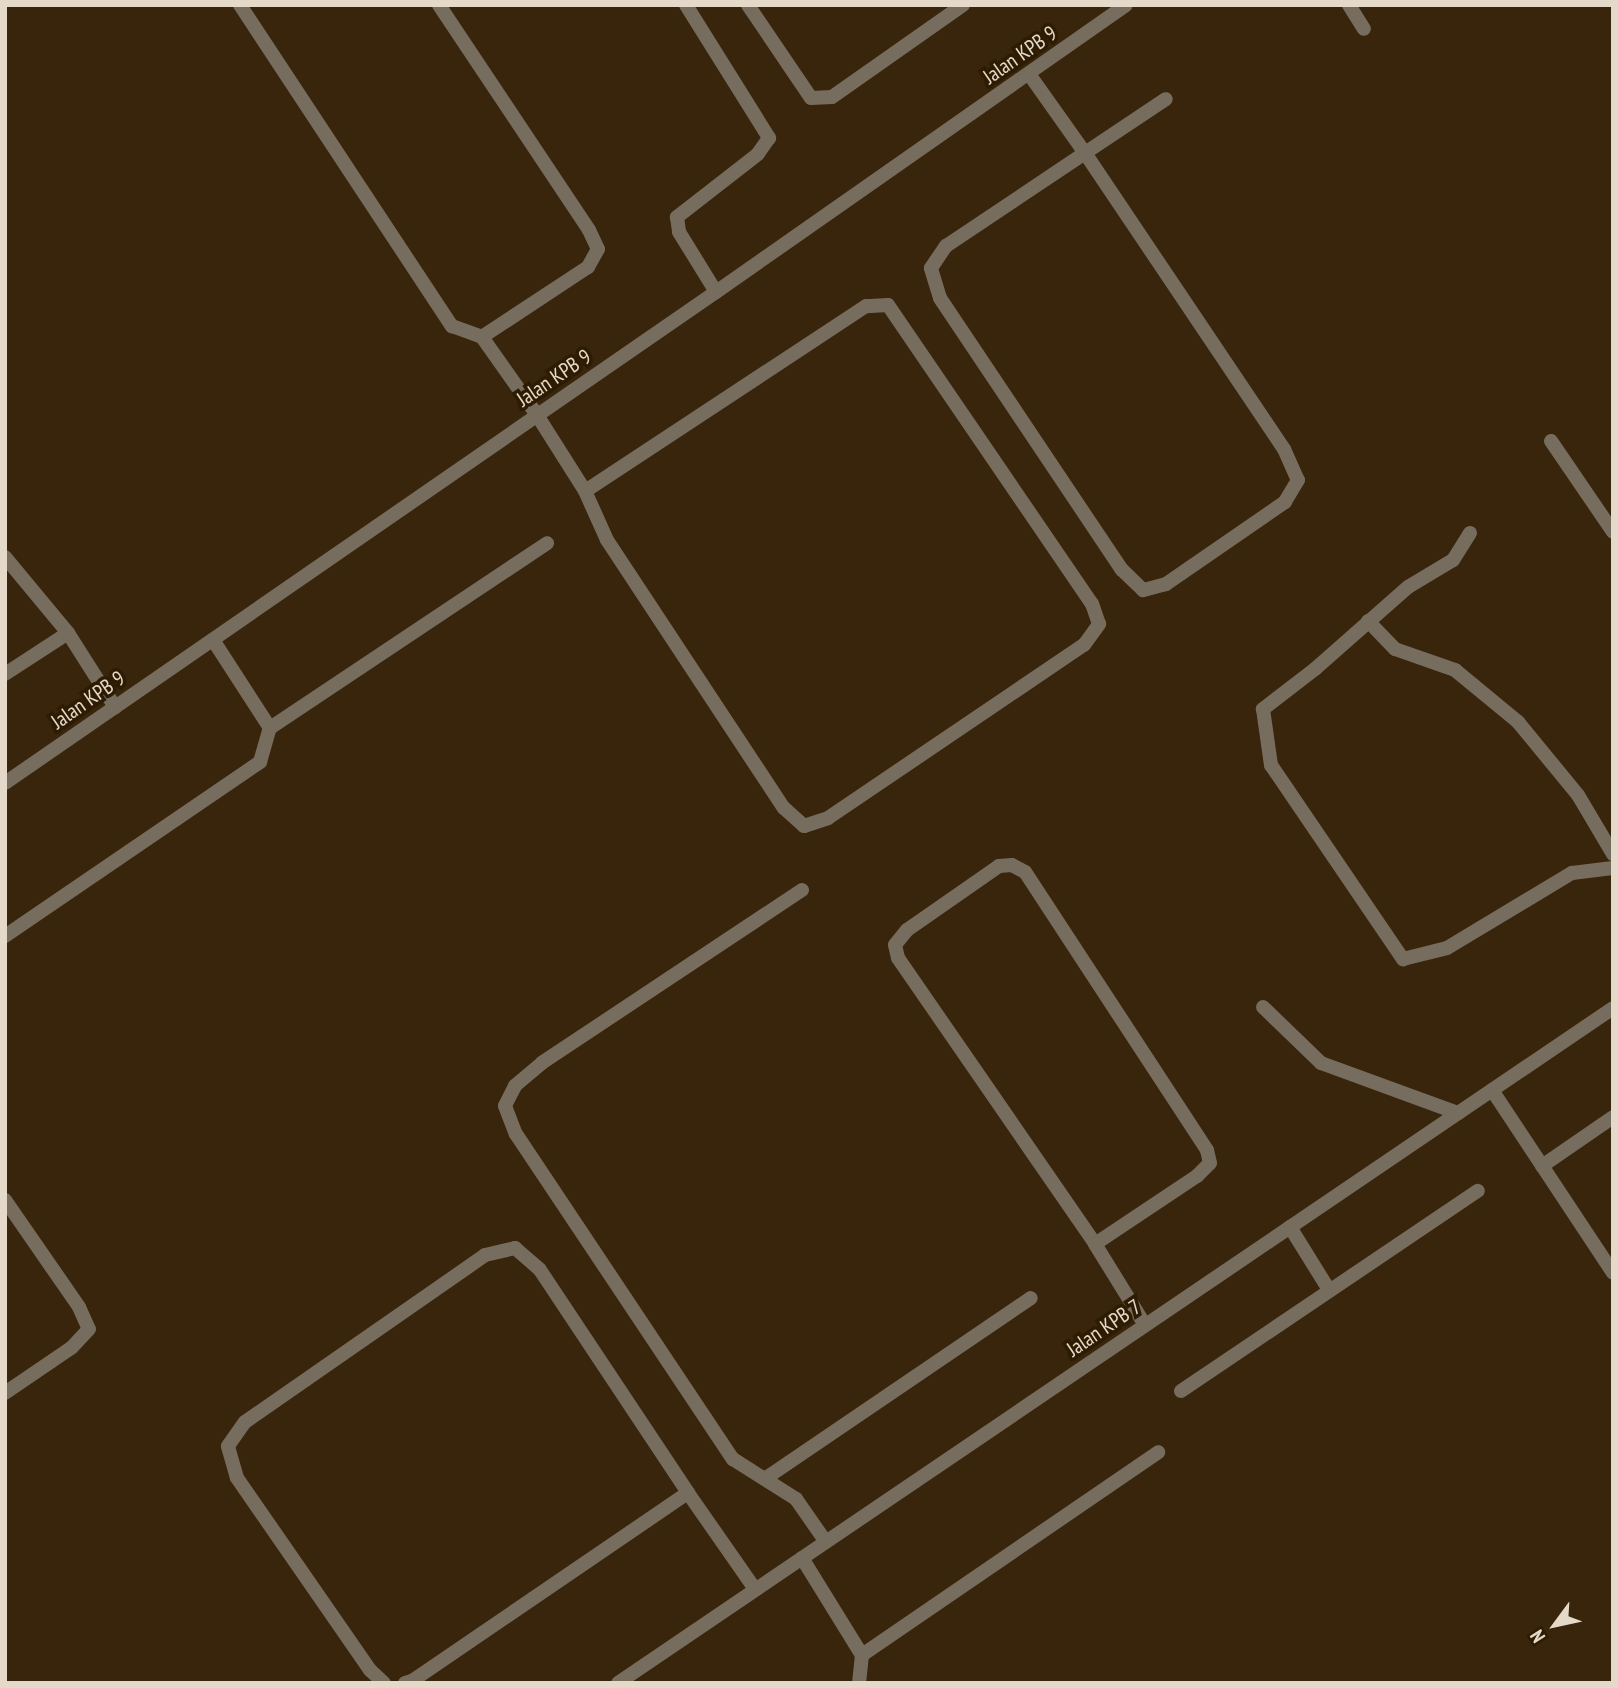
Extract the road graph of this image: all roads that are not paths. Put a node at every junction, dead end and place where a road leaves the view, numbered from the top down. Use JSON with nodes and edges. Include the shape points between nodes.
{"nodes":[{"id":1,"x":240,"y":5,"type":"edge"},
{"id":2,"x":439,"y":5,"type":"edge"},
{"id":3,"x":686,"y":5,"type":"edge"},
{"id":4,"x":748,"y":5,"type":"edge"},
{"id":5,"x":963,"y":5,"type":"edge"},
{"id":6,"x":1126,"y":5,"type":"edge"},
{"id":7,"x":1349,"y":5,"type":"edge"},
{"id":8,"x":1364,"y":29,"type":"dead end"},
{"id":9,"x":1029,"y":74,"type":"junction"},
{"id":10,"x":1166,"y":99,"type":"dead end"},
{"id":11,"x":1085,"y":153,"type":"junction"},
{"id":12,"x":716,"y":292,"type":"junction"},
{"id":13,"x":482,"y":337,"type":"junction"},
{"id":14,"x":537,"y":415,"type":"junction"},
{"id":15,"x":1551,"y":441,"type":"dead end"},
{"id":16,"x":585,"y":491,"type":"junction"},
{"id":17,"x":1613,"y":532,"type":"edge"},
{"id":18,"x":1470,"y":533,"type":"dead end"},
{"id":19,"x":547,"y":543,"type":"dead end"},
{"id":20,"x":5,"y":557,"type":"edge"},
{"id":21,"x":1368,"y":621,"type":"junction"},
{"id":22,"x":68,"y":633,"type":"junction"},
{"id":23,"x":213,"y":640,"type":"junction"},
{"id":24,"x":5,"y":674,"type":"edge"},
{"id":25,"x":115,"y":707,"type":"junction"},
{"id":26,"x":270,"y":728,"type":"junction"},
{"id":27,"x":5,"y":783,"type":"edge"},
{"id":28,"x":1613,"y":855,"type":"edge"},
{"id":29,"x":1613,"y":868,"type":"edge"},
{"id":30,"x":802,"y":890,"type":"dead end"},
{"id":31,"x":5,"y":936,"type":"edge"},
{"id":32,"x":1263,"y":1007,"type":"dead end"},
{"id":33,"x":1613,"y":1008,"type":"edge"},
{"id":34,"x":1492,"y":1090,"type":"junction"},
{"id":35,"x":1458,"y":1113,"type":"junction"},
{"id":36,"x":1613,"y":1118,"type":"edge"},
{"id":37,"x":1542,"y":1166,"type":"junction"},
{"id":38,"x":1478,"y":1191,"type":"dead end"},
{"id":39,"x":5,"y":1200,"type":"edge"},
{"id":40,"x":1290,"y":1227,"type":"junction"},
{"id":41,"x":1095,"y":1244,"type":"junction"},
{"id":42,"x":1613,"y":1273,"type":"edge"},
{"id":43,"x":1329,"y":1290,"type":"junction"},
{"id":44,"x":1031,"y":1298,"type":"dead end"},
{"id":45,"x":1145,"y":1325,"type":"junction"},
{"id":46,"x":1181,"y":1391,"type":"dead end"},
{"id":47,"x":5,"y":1393,"type":"edge"},
{"id":48,"x":1158,"y":1452,"type":"dead end"},
{"id":49,"x":766,"y":1478,"type":"junction"},
{"id":50,"x":688,"y":1493,"type":"junction"},
{"id":51,"x":826,"y":1542,"type":"junction"},
{"id":52,"x":802,"y":1558,"type":"junction"},
{"id":53,"x":755,"y":1589,"type":"junction"},
{"id":54,"x":862,"y":1655,"type":"junction"},
{"id":55,"x":384,"y":1683,"type":"edge"},
{"id":56,"x":405,"y":1683,"type":"edge"},
{"id":57,"x":618,"y":1683,"type":"edge"},
{"id":58,"x":859,"y":1683,"type":"edge"}],
"edges":[{"from":1,"to":13,"type":"street","via":[[452,326]]},
{"from":2,"to":13,"type":"street","via":[[598,249],[588,267]]},
{"from":3,"to":12,"type":"street","via":[[769,138],[758,154],[677,217],[679,232]]},
{"from":4,"to":5,"type":"street","via":[[811,98],[832,97]]},
{"from":6,"to":9,"type":"street","name":"Jalan KPB 9"},
{"from":7,"to":8,"type":"street"},
{"from":9,"to":11,"type":"street"},
{"from":9,"to":12,"type":"street","name":"Jalan KPB 9"},
{"from":10,"to":11,"type":"street"},
{"from":11,"to":11,"type":"street","via":[[1284,449],[1298,480],[1285,502],[1166,584],[1143,590],[1122,570],[940,298],[931,268],[946,246]]},
{"from":12,"to":14,"type":"street","name":"Jalan KPB 9"},
{"from":13,"to":14,"type":"street"},
{"from":14,"to":16,"type":"street"},
{"from":14,"to":23,"type":"street","name":"Jalan KPB 9"},
{"from":15,"to":17,"type":"street"},
{"from":16,"to":16,"type":"street","via":[[607,540],[784,808],[803,826],[828,818],[1084,645],[1100,624],[1092,604],[888,305],[866,306]]},
{"from":18,"to":21,"type":"street","via":[[1453,560],[1408,587]]},
{"from":19,"to":26,"type":"street"},
{"from":20,"to":22,"type":"street"},
{"from":21,"to":28,"type":"street","via":[[1395,649],[1455,670],[1518,722],[1578,795]]},
{"from":21,"to":29,"type":"street","via":[[1263,709],[1271,765],[1403,959],[1447,948],[1572,873]]},
{"from":22,"to":24,"type":"street"},
{"from":22,"to":25,"type":"street"},
{"from":23,"to":25,"type":"street","name":"Jalan KPB 9"},
{"from":23,"to":26,"type":"street"},
{"from":25,"to":27,"type":"street","name":"Jalan KPB 9"},
{"from":26,"to":31,"type":"street","via":[[260,762]]},
{"from":30,"to":49,"type":"street","via":[[542,1063],[515,1086],[505,1106],[516,1134],[733,1459]]},
{"from":32,"to":35,"type":"street","via":[[1321,1063]]},
{"from":33,"to":34,"type":"street","name":"Jalan KPB 7"},
{"from":34,"to":35,"type":"street","name":"Jalan KPB 7"},
{"from":34,"to":37,"type":"street"},
{"from":35,"to":40,"type":"street","name":"Jalan KPB 7"},
{"from":36,"to":37,"type":"street"},
{"from":37,"to":42,"type":"street"},
{"from":38,"to":43,"type":"street"},
{"from":39,"to":47,"type":"street","via":[[79,1307],[89,1329],[71,1348]]},
{"from":40,"to":43,"type":"street"},
{"from":40,"to":45,"type":"street","name":"Jalan KPB 7"},
{"from":41,"to":41,"type":"street","via":[[898,958],[895,945],[907,930],[999,866],[1012,864],[1025,872],[1208,1150],[1210,1163],[1197,1176]]},
{"from":41,"to":45,"type":"street"},
{"from":43,"to":46,"type":"street"},
{"from":44,"to":49,"type":"street"},
{"from":45,"to":51,"type":"street","name":"Jalan KPB 7"},
{"from":48,"to":54,"type":"street"},
{"from":49,"to":51,"type":"street","via":[[796,1499]]},
{"from":50,"to":53,"type":"street"},
{"from":50,"to":55,"type":"street","via":[[540,1270],[515,1248],[485,1255],[245,1422],[228,1446],[237,1478],[370,1670]]},
{"from":50,"to":56,"type":"street"},
{"from":51,"to":52,"type":"street","name":"Jalan KPB 7"},
{"from":52,"to":53,"type":"street","name":"Jalan KPB 7"},
{"from":52,"to":54,"type":"street"},
{"from":53,"to":57,"type":"street","name":"Jalan KPB 7"},
{"from":54,"to":58,"type":"street"}]}
